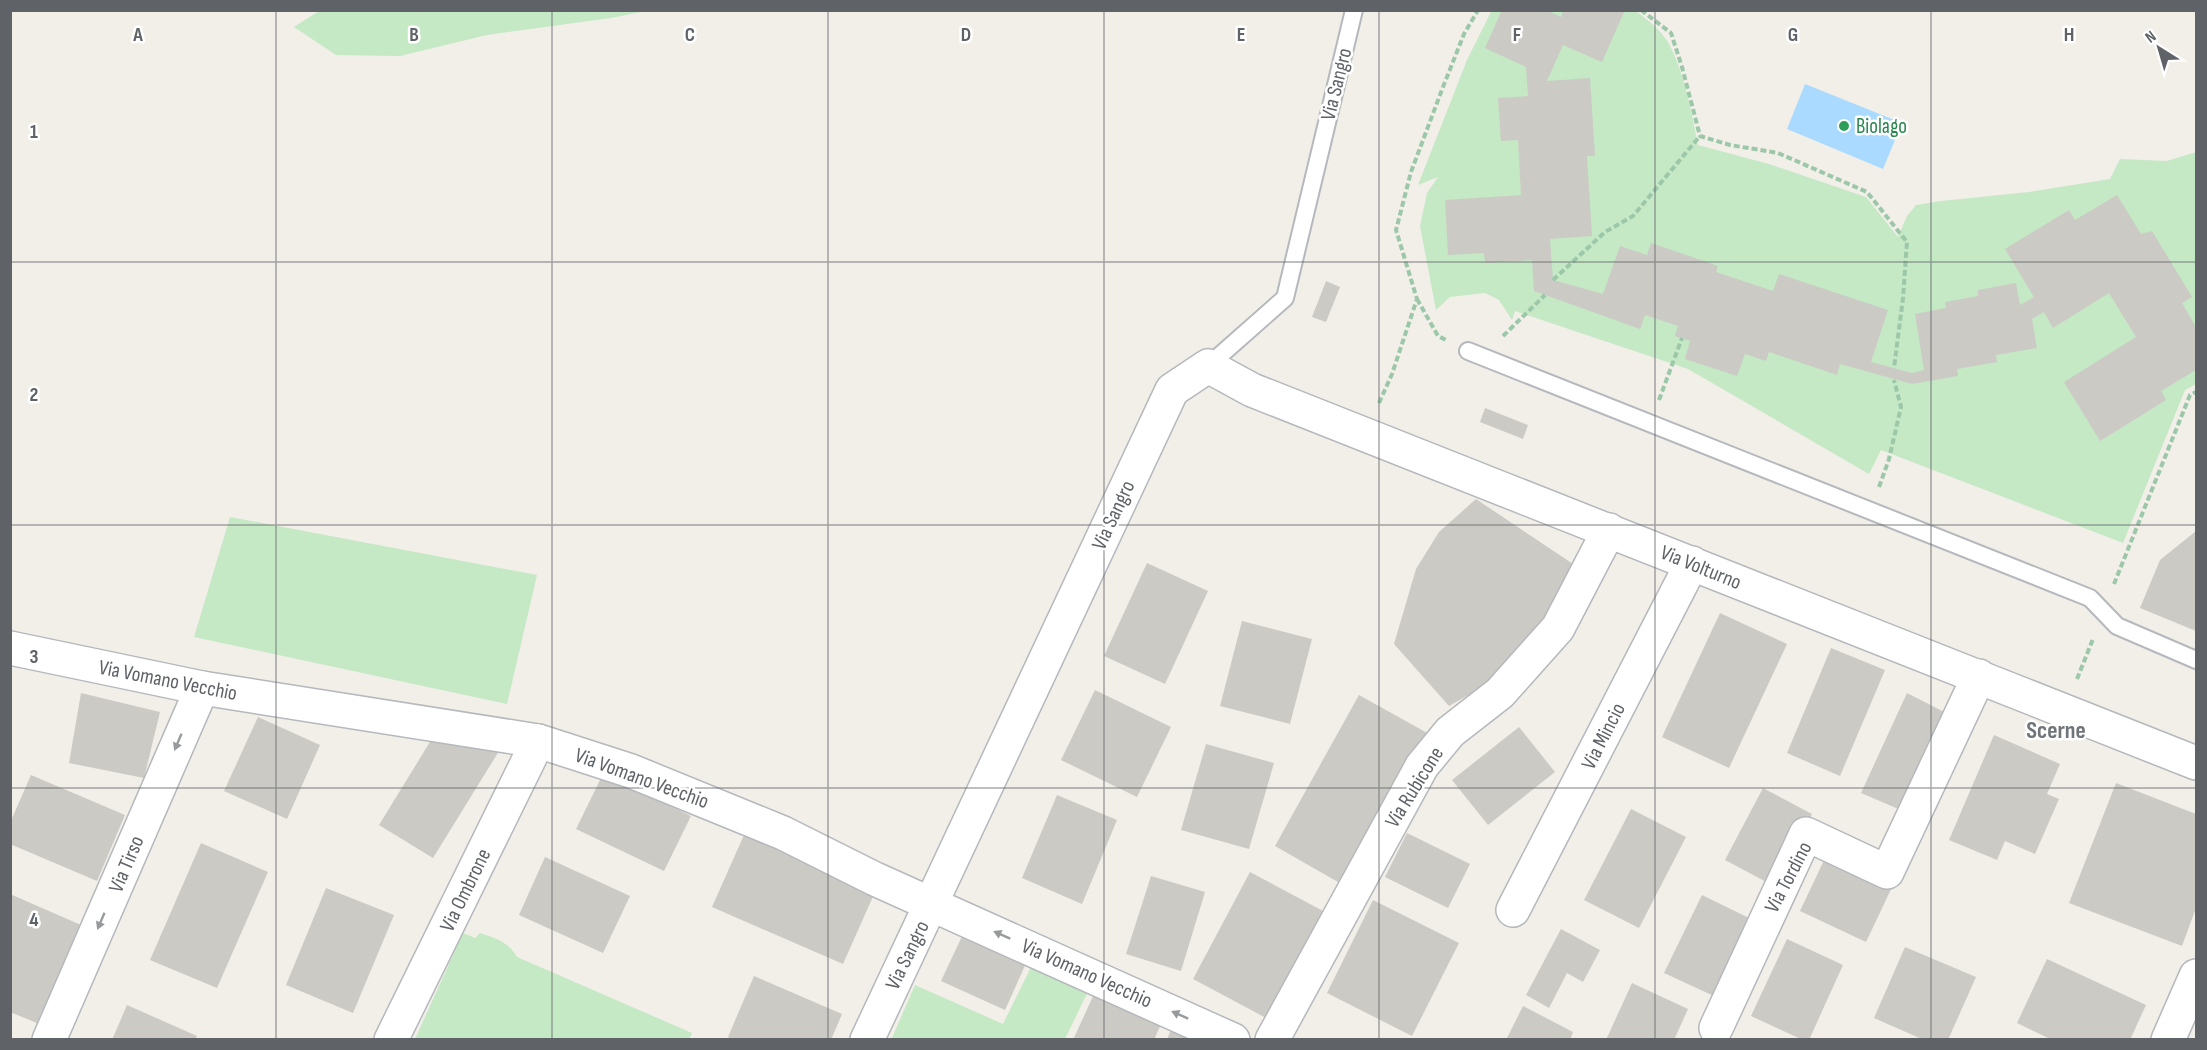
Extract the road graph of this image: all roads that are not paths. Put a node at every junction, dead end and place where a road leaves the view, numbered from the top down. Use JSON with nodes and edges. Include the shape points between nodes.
{"nodes":[{"id":1,"x":1354,"y":10,"type":"edge"},
{"id":2,"x":1468,"y":351,"type":"road end"},
{"id":3,"x":1208,"y":366,"type":"junction"},
{"id":4,"x":1609,"y":530,"type":"junction"},
{"id":5,"x":1692,"y":563,"type":"junction"},
{"id":6,"x":10,"y":648,"type":"edge"},
{"id":7,"x":2196,"y":660,"type":"edge"},
{"id":8,"x":1979,"y":676,"type":"junction"},
{"id":9,"x":202,"y":688,"type":"junction"},
{"id":10,"x":538,"y":741,"type":"junction"},
{"id":11,"x":2196,"y":763,"type":"edge"},
{"id":12,"x":932,"y":903,"type":"junction"},
{"id":13,"x":1513,"y":910,"type":"dead end"},
{"id":14,"x":2196,"y":976,"type":"edge"},
{"id":15,"x":1716,"y":1028,"type":"dead end"},
{"id":16,"x":50,"y":1040,"type":"edge"},
{"id":17,"x":391,"y":1040,"type":"edge"},
{"id":18,"x":867,"y":1040,"type":"edge"},
{"id":19,"x":1233,"y":1040,"type":"edge"},
{"id":20,"x":1272,"y":1040,"type":"edge"},
{"id":21,"x":2168,"y":1040,"type":"edge"}],
"edges":[{"from":1,"to":3,"type":"lane","name":"Via Sangro","via":[[1285,298]]},
{"from":2,"to":7,"type":"lane","via":[[2090,598],[2117,626]]},
{"from":3,"to":4,"type":"street","name":"Via Volturno","via":[[1252,390]]},
{"from":3,"to":12,"type":"street","name":"Via Sangro","via":[[1172,390]]},
{"from":4,"to":5,"type":"street","name":"Via Volturno"},
{"from":4,"to":20,"type":"street","name":"Via Rubicone","via":[[1558,628],[1500,693],[1450,732],[1422,766]]},
{"from":5,"to":8,"type":"street","name":"Via Volturno"},
{"from":5,"to":13,"type":"street","name":"Via Mincio"},
{"from":6,"to":9,"type":"street","name":"Via Vomano Vecchio"},
{"from":8,"to":11,"type":"street","name":"Via Volturno"},
{"from":8,"to":15,"type":"street","name":"Via Tordino","via":[[1887,872],[1806,834]]},
{"from":9,"to":10,"type":"street","name":"Via Vomano Vecchio"},
{"from":9,"to":16,"type":"street","name":"Via Tirso","one_way":true},
{"from":10,"to":12,"type":"street","name":"Via Vomano Vecchio","via":[[686,793],[783,833]]},
{"from":10,"to":17,"type":"street","name":"Via Ombrone"},
{"from":12,"to":18,"type":"street","name":"Via Sangro"},
{"from":19,"to":12,"type":"street","name":"Via Vomano Vecchio","one_way":true},
{"from":14,"to":21,"type":"street"}]}
